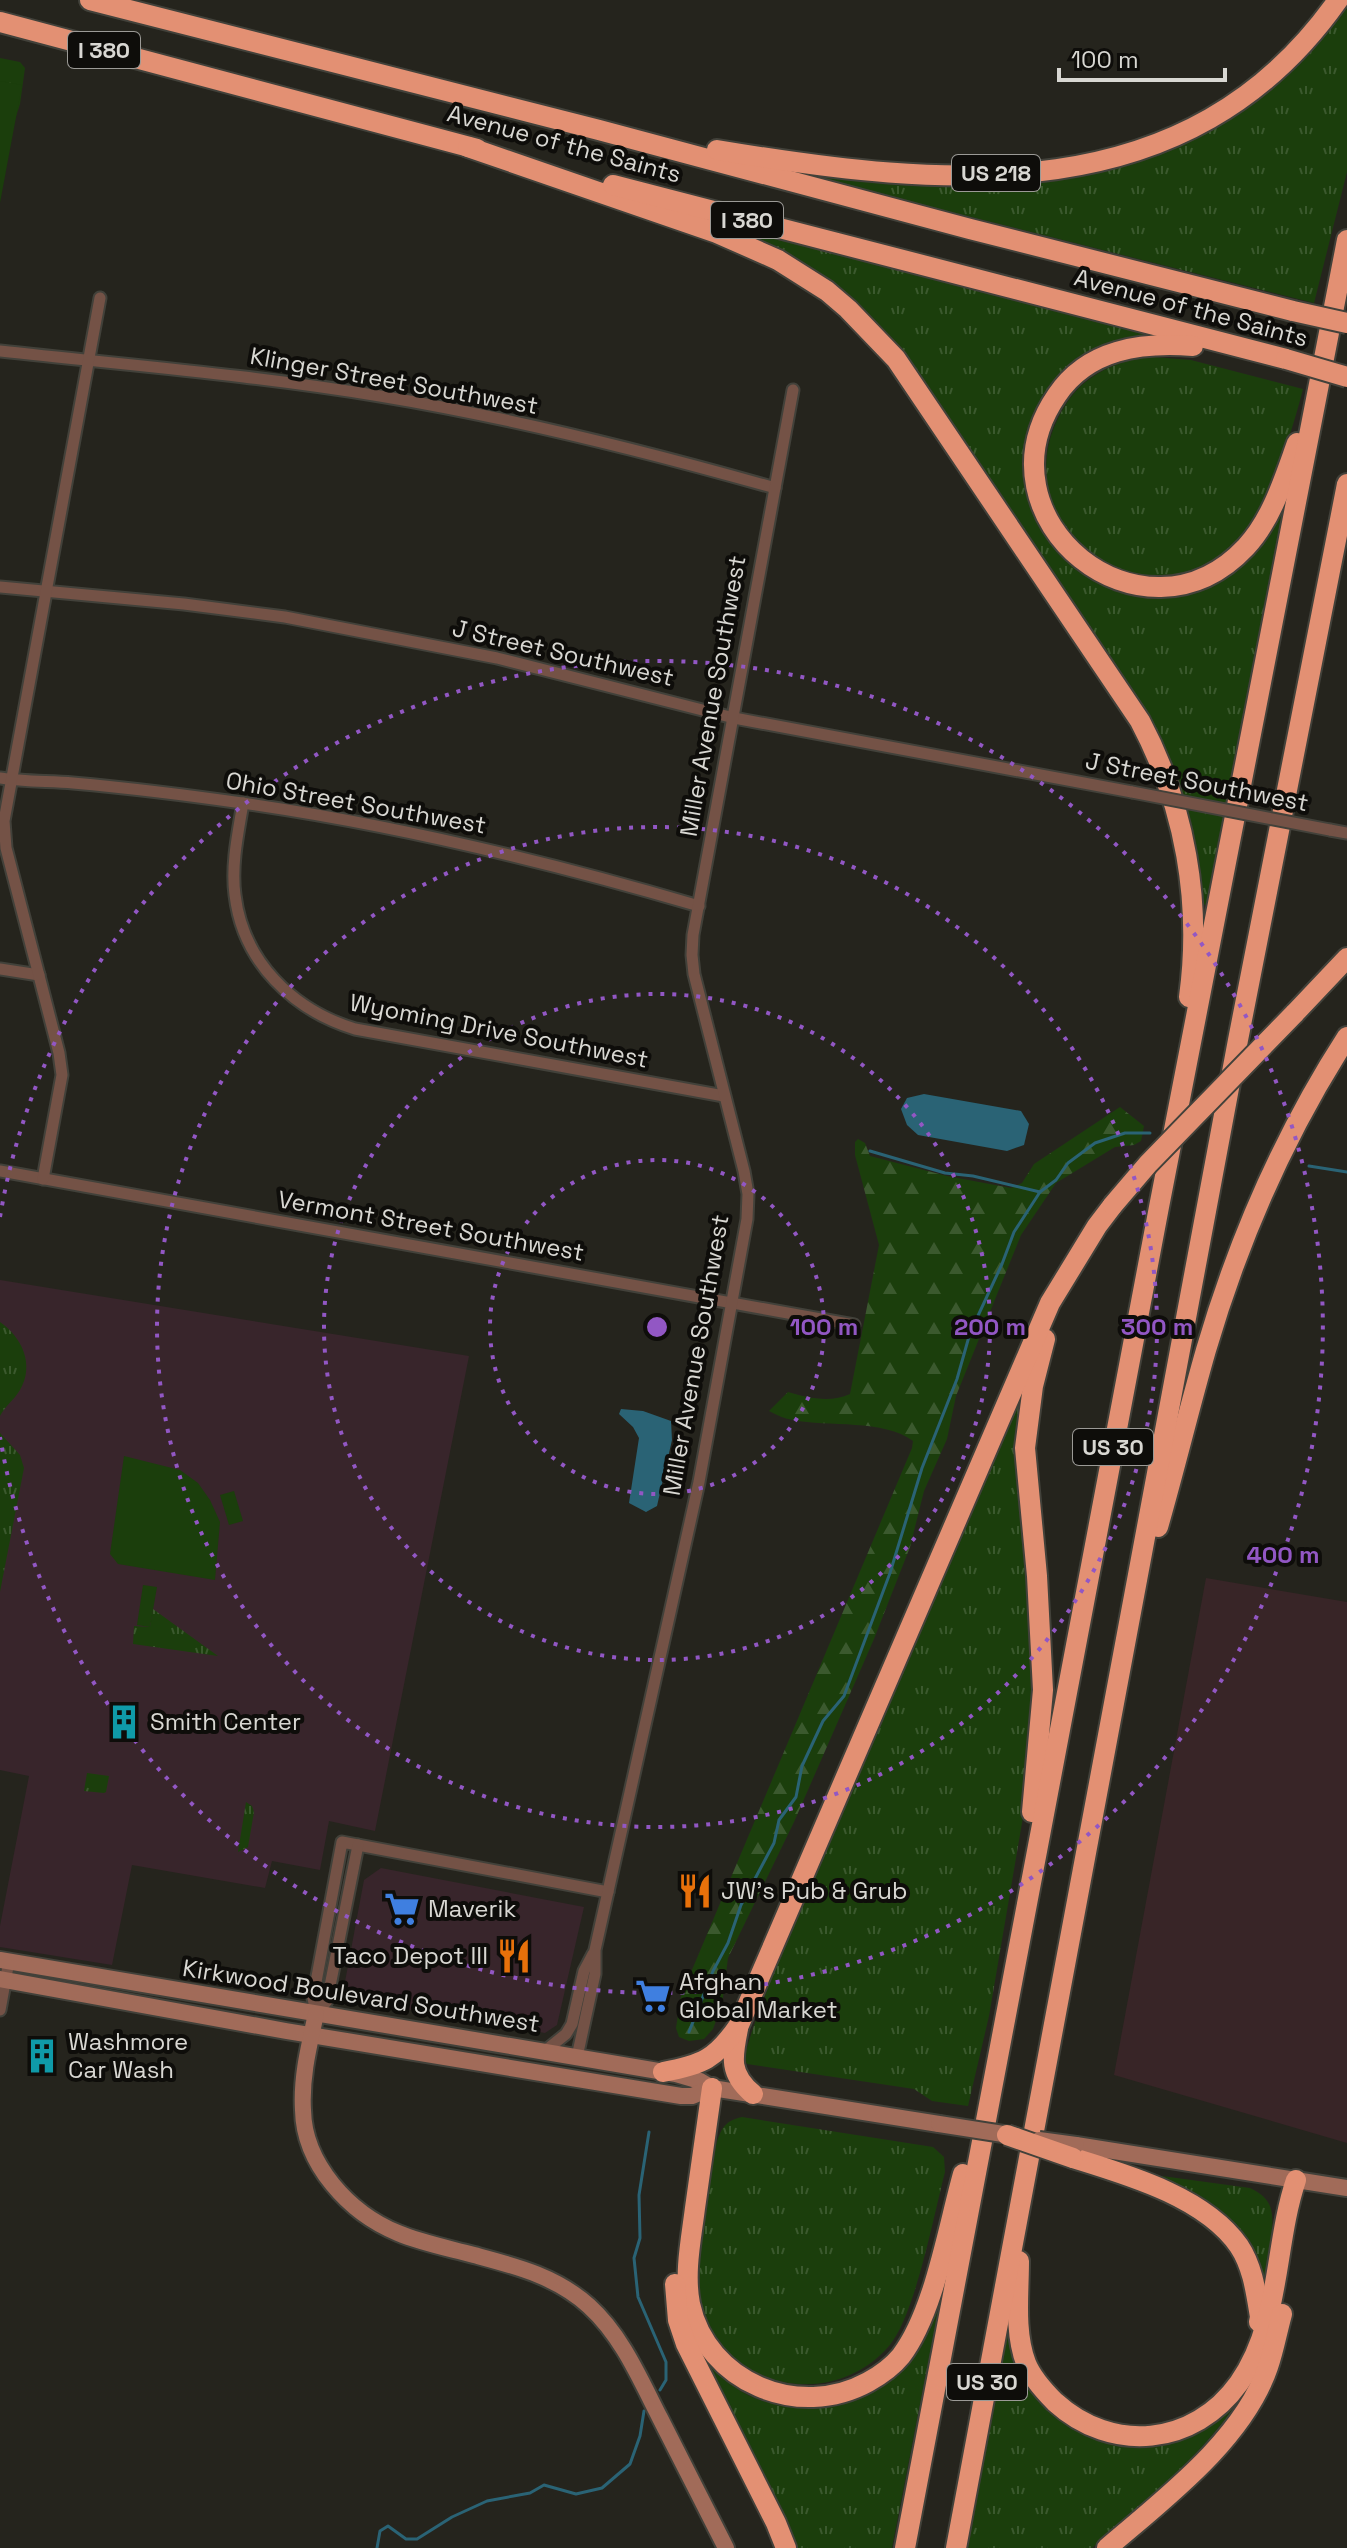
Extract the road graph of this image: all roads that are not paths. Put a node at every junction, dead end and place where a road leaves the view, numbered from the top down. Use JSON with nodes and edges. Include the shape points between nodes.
{"nodes":[{"id":1,"x":90,"y":0,"type":"edge"},
{"id":2,"x":1338,"y":0,"type":"edge"},
{"id":3,"x":0,"y":22,"type":"edge"},
{"id":4,"x":599,"y":130,"type":"junction"},
{"id":5,"x":468,"y":147,"type":"junction"},
{"id":6,"x":1347,"y":240,"type":"edge"},
{"id":7,"x":100,"y":298,"type":"dead end"},
{"id":8,"x":1347,"y":323,"type":"edge"},
{"id":9,"x":1325,"y":348,"type":"junction"},
{"id":10,"x":0,"y":351,"type":"edge"},
{"id":11,"x":1256,"y":352,"type":"junction"},
{"id":12,"x":89,"y":361,"type":"junction"},
{"id":13,"x":1347,"y":377,"type":"edge"},
{"id":14,"x":793,"y":390,"type":"dead end"},
{"id":15,"x":1347,"y":484,"type":"edge"},
{"id":16,"x":775,"y":488,"type":"junction"},
{"id":17,"x":0,"y":587,"type":"edge"},
{"id":18,"x":47,"y":591,"type":"junction"},
{"id":19,"x":734,"y":718,"type":"junction"},
{"id":20,"x":6,"y":779,"type":"edge"},
{"id":21,"x":243,"y":803,"type":"junction"},
{"id":22,"x":1347,"y":833,"type":"edge"},
{"id":23,"x":699,"y":906,"type":"junction"},
{"id":24,"x":1347,"y":958,"type":"edge"},
{"id":25,"x":0,"y":969,"type":"edge"},
{"id":26,"x":39,"y":975,"type":"junction"},
{"id":27,"x":1347,"y":1037,"type":"edge"},
{"id":28,"x":724,"y":1096,"type":"junction"},
{"id":29,"x":0,"y":1171,"type":"edge"},
{"id":30,"x":43,"y":1179,"type":"junction"},
{"id":31,"x":1159,"y":1207,"type":"junction"},
{"id":32,"x":1064,"y":1282,"type":"junction"},
{"id":33,"x":732,"y":1303,"type":"junction"},
{"id":34,"x":854,"y":1325,"type":"dead end"},
{"id":35,"x":1124,"y":1647,"type":"junction"},
{"id":36,"x":358,"y":1845,"type":"junction"},
{"id":37,"x":608,"y":1892,"type":"junction"},
{"id":38,"x":1019,"y":1938,"type":"junction"},
{"id":39,"x":595,"y":1950,"type":"junction"},
{"id":40,"x":4,"y":1961,"type":"edge"},
{"id":41,"x":3,"y":1980,"type":"edge"},
{"id":42,"x":0,"y":2010,"type":"edge"},
{"id":43,"x":316,"y":2014,"type":"junction"},
{"id":44,"x":1005,"y":2015,"type":"junction"},
{"id":45,"x":739,"y":2025,"type":"junction"},
{"id":46,"x":311,"y":2035,"type":"junction"},
{"id":47,"x":545,"y":2051,"type":"junction"},
{"id":48,"x":577,"y":2057,"type":"junction"},
{"id":49,"x":524,"y":2071,"type":"junction"},
{"id":50,"x":663,"y":2072,"type":"junction"},
{"id":51,"x":712,"y":2088,"type":"junction"},
{"id":52,"x":753,"y":2094,"type":"junction"},
{"id":53,"x":1007,"y":2135,"type":"joint"},
{"id":54,"x":1074,"y":2152,"type":"junction"},
{"id":55,"x":1296,"y":2180,"type":"junction"},
{"id":56,"x":1347,"y":2188,"type":"edge"},
{"id":57,"x":1018,"y":2217,"type":"junction"},
{"id":58,"x":1251,"y":2361,"type":"junction"},
{"id":59,"x":726,"y":2548,"type":"edge"},
{"id":60,"x":786,"y":2548,"type":"edge"},
{"id":61,"x":905,"y":2548,"type":"edge"},
{"id":62,"x":956,"y":2548,"type":"edge"},
{"id":63,"x":1107,"y":2548,"type":"edge"}],
"edges":[{"from":1,"to":4,"type":"highway","name":"Avenue of the Saints","number":"I 380"},
{"from":2,"to":4,"type":"highway","number":"US 218","via":[[1300,48],[1242,99],[1177,137],[1083,166],[990,174],[903,172],[767,158]]},
{"from":3,"to":5,"type":"highway","name":"Avenue of the Saints","number":"I 380"},
{"from":4,"to":8,"type":"highway","name":"Avenue of the Saints","number":"I 380","bridge":true},
{"from":5,"to":11,"type":"highway","name":"Avenue of the Saints","number":"I 380"},
{"from":5,"to":31,"type":"highway","via":[[748,246],[827,291],[896,359],[1140,721],[1172,791],[1193,908],[1190,987]]},
{"from":6,"to":9,"type":"highway","number":"US 30"},
{"from":7,"to":12,"type":"street"},
{"from":9,"to":11,"type":"highway","via":[[1280,490],[1246,546],[1227,563],[1208,575],[1159,587],[1108,577],[1069,550],[1043,510],[1034,461],[1046,411],[1063,386],[1105,354],[1128,348],[1161,344]]},
{"from":9,"to":31,"type":"highway","number":"US 30"},
{"from":10,"to":12,"type":"street","name":"Klinger Street Southwest"},
{"from":11,"to":13,"type":"highway","name":"Avenue of the Saints","number":"I 380","bridge":true},
{"from":12,"to":16,"type":"street","name":"Klinger Street Southwest","via":[[380,396],[644,451]]},
{"from":12,"to":18,"type":"street"},
{"from":14,"to":16,"type":"street","name":"Miller Avenue Southwest"},
{"from":15,"to":35,"type":"highway","number":"US 30"},
{"from":16,"to":19,"type":"street","name":"Miller Avenue Southwest"},
{"from":17,"to":18,"type":"street","name":"J Street Southwest"},
{"from":18,"to":19,"type":"street","name":"J Street Southwest","via":[[285,617],[511,662]]},
{"from":18,"to":20,"type":"street"},
{"from":19,"to":22,"type":"street","name":"J Street Southwest","bridge":true},
{"from":19,"to":23,"type":"street","name":"Miller Avenue Southwest"},
{"from":20,"to":21,"type":"street","name":"Ohio Street Southwest"},
{"from":20,"to":26,"type":"street","via":[[6,848]]},
{"from":21,"to":23,"type":"street","name":"Ohio Street Southwest","via":[[496,851]]},
{"from":21,"to":28,"type":"street","name":"Wyoming Drive Southwest","via":[[234,865],[243,929],[278,985],[328,1021]]},
{"from":23,"to":28,"type":"street","name":"Miller Avenue Southwest","via":[[692,955]]},
{"from":24,"to":32,"type":"highway","bridge":true,"via":[[1148,1164],[1097,1226]]},
{"from":25,"to":26,"type":"street"},
{"from":26,"to":30,"type":"street","via":[[62,1075]]},
{"from":27,"to":35,"type":"highway","via":[[1296,1126],[1232,1272]]},
{"from":28,"to":33,"type":"street","name":"Miller Avenue Southwest","via":[[748,1194]]},
{"from":29,"to":30,"type":"street","name":"Vermont Street Southwest"},
{"from":30,"to":33,"type":"street","name":"Vermont Street Southwest"},
{"from":31,"to":38,"type":"highway","number":"US 30"},
{"from":32,"to":38,"type":"highway","via":[[1043,1342],[1025,1448],[1043,1690]]},
{"from":32,"to":45,"type":"highway","via":[[1039,1326]]},
{"from":33,"to":34,"type":"street","name":"Vermont Street Southwest"},
{"from":33,"to":37,"type":"street","name":"Miller Avenue Southwest","via":[[699,1482]]},
{"from":35,"to":57,"type":"highway","number":"US 30"},
{"from":36,"to":37,"type":"street"},
{"from":36,"to":43,"type":"street","via":[[327,2001]]},
{"from":36,"to":43,"type":"street","via":[[342,1842],[313,1998]]},
{"from":37,"to":39,"type":"street","name":"Miller Avenue Southwest"},
{"from":38,"to":44,"type":"highway","number":"US 30"},
{"from":39,"to":47,"type":"street","name":"Miller Avenue Southwest","via":[[584,1971],[572,2024]]},
{"from":39,"to":48,"type":"street","name":"Miller Avenue Southwest"},
{"from":40,"to":41,"type":"street"},
{"from":40,"to":43,"type":"main road","name":"Kirkwood Boulevard Southwest"},
{"from":41,"to":42,"type":"street"},
{"from":41,"to":46,"type":"main road","name":"Kirkwood Boulevard Southwest"},
{"from":43,"to":46,"type":"main road"},
{"from":43,"to":47,"type":"main road","name":"Kirkwood Boulevard Southwest"},
{"from":44,"to":51,"type":"highway","via":[[917,2331],[899,2359],[876,2377],[832,2396],[793,2398],[751,2383],[715,2354],[700,2332],[690,2306],[687,2274]]},
{"from":44,"to":61,"type":"highway","number":"US 30"},
{"from":45,"to":50,"type":"highway","via":[[725,2046],[703,2062]]},
{"from":45,"to":52,"type":"highway","via":[[734,2069]]},
{"from":46,"to":49,"type":"main road","name":"Kirkwood Boulevard Southwest"},
{"from":46,"to":59,"type":"main road","via":[[303,2113],[308,2140],[327,2177],[361,2213],[387,2228],[535,2273],[591,2307],[627,2353]]},
{"from":47,"to":48,"type":"main road","name":"Kirkwood Boulevard Southwest"},
{"from":48,"to":49,"type":"main road","via":[[564,2068]]},
{"from":48,"to":50,"type":"main road","name":"Kirkwood Boulevard Southwest"},
{"from":49,"to":51,"type":"main road","name":"Kirkwood Boulevard Southwest","via":[[681,2096]]},
{"from":50,"to":51,"type":"main road","name":"Kirkwood Boulevard Southwest"},
{"from":51,"to":52,"type":"main road","name":"Kirkwood Boulevard Southwest"},
{"from":51,"to":60,"type":"highway","via":[[677,2248],[678,2320],[700,2376]]},
{"from":52,"to":53,"type":"main road","name":"Kirkwood Boulevard Southwest","bridge":true},
{"from":53,"to":54,"type":"highway","bridge":true},
{"from":54,"to":55,"type":"main road"},
{"from":54,"to":58,"type":"highway","via":[[1188,2202],[1227,2231],[1241,2248],[1254,2282],[1260,2317]]},
{"from":55,"to":56,"type":"main road"},
{"from":55,"to":58,"type":"highway","via":[[1264,2329]]},
{"from":55,"to":63,"type":"highway","via":[[1283,2310],[1268,2369],[1232,2430]]},
{"from":57,"to":58,"type":"highway","via":[[1020,2332],[1027,2364],[1044,2391],[1069,2415],[1113,2434],[1140,2437],[1176,2431],[1212,2413]]},
{"from":57,"to":62,"type":"highway","number":"US 30"}]}
